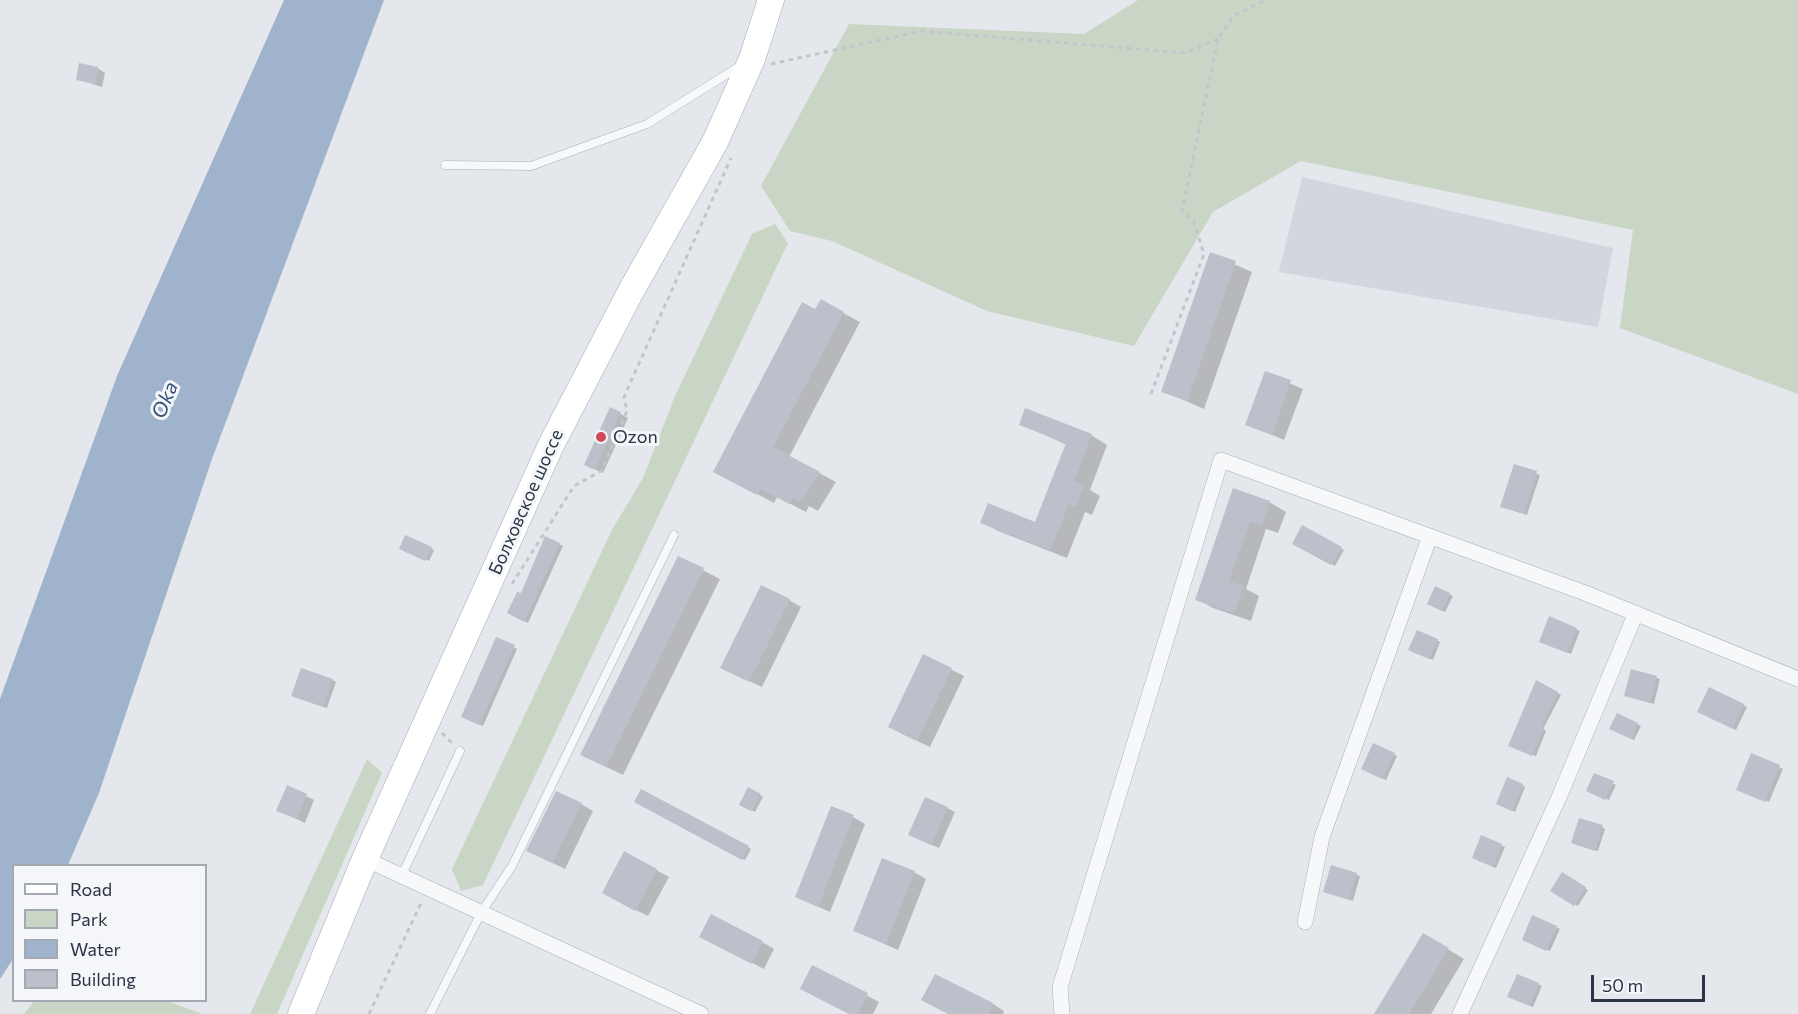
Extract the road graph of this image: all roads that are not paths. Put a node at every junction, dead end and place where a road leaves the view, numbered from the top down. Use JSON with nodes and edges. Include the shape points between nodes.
{"nodes":[{"id":1,"x":771,"y":0,"type":"edge"},
{"id":2,"x":766,"y":63,"type":"junction"},
{"id":3,"x":445,"y":165,"type":"dead end"},
{"id":4,"x":674,"y":535,"type":"dead end"},
{"id":5,"x":1430,"y":536,"type":"junction"},
{"id":6,"x":1636,"y":613,"type":"junction"},
{"id":7,"x":1798,"y":680,"type":"edge"},
{"id":8,"x":460,"y":751,"type":"road end"},
{"id":9,"x":364,"y":860,"type":"junction"},
{"id":10,"x":401,"y":877,"type":"junction"},
{"id":11,"x":481,"y":913,"type":"junction"},
{"id":12,"x":1305,"y":922,"type":"dead end"},
{"id":13,"x":302,"y":1014,"type":"edge"},
{"id":14,"x":430,"y":1014,"type":"edge"},
{"id":15,"x":700,"y":1014,"type":"edge"},
{"id":16,"x":1062,"y":1014,"type":"edge"},
{"id":17,"x":1460,"y":1014,"type":"edge"}],
"edges":[{"from":1,"to":2,"type":"main road","name":"Болховское шоссе"},
{"from":2,"to":3,"type":"lane","via":[[647,124],[531,166]]},
{"from":2,"to":9,"type":"main road","name":"Болховское шоссе","via":[[715,142],[564,417]]},
{"from":4,"to":11,"type":"lane","via":[[512,866]]},
{"from":5,"to":6,"type":"street"},
{"from":5,"to":12,"type":"street","via":[[1322,837]]},
{"from":5,"to":16,"type":"street","via":[[1221,460],[1060,987]]},
{"from":6,"to":7,"type":"street"},
{"from":6,"to":17,"type":"street","via":[[1560,795]]},
{"from":8,"to":10,"type":"lane"},
{"from":9,"to":10,"type":"street"},
{"from":9,"to":13,"type":"main road","name":"Болховское шоссе"},
{"from":10,"to":11,"type":"street"},
{"from":11,"to":14,"type":"lane"},
{"from":11,"to":15,"type":"street"}]}
